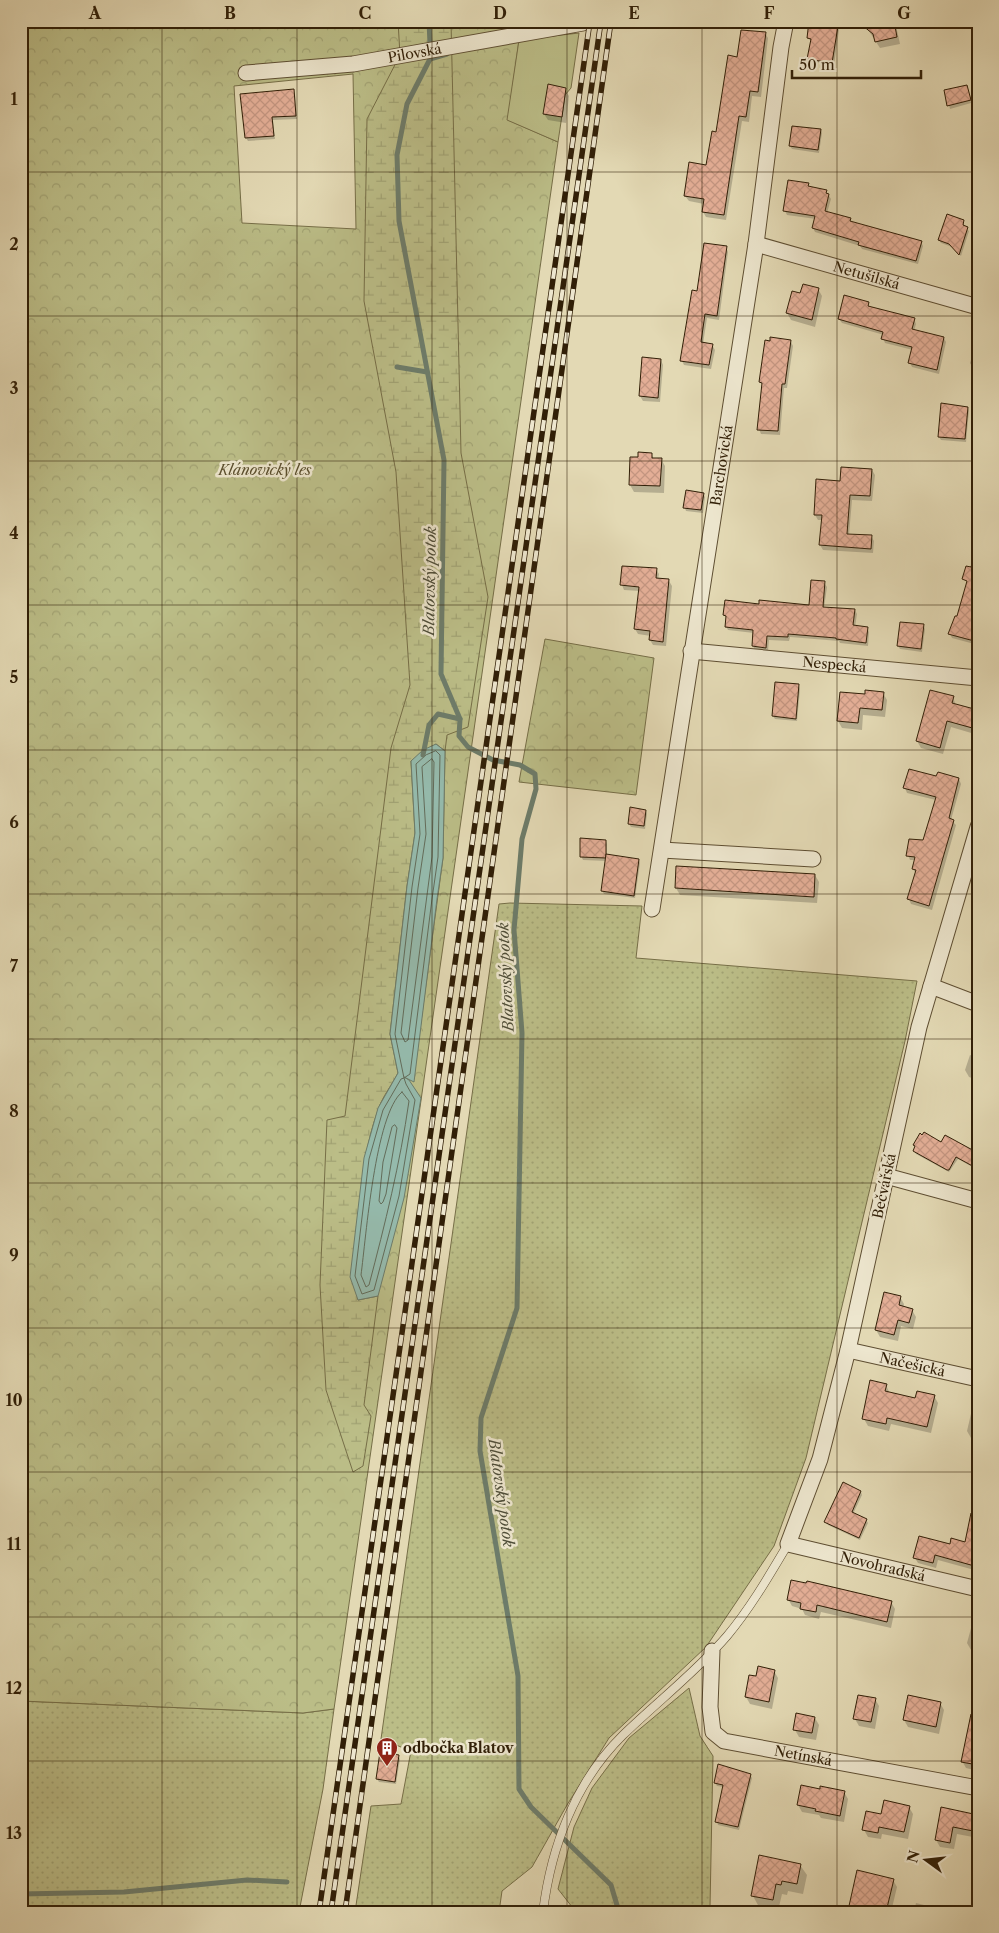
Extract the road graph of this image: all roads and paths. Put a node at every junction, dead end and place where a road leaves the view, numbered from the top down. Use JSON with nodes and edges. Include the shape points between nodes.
{"nodes":[{"id":1,"x":786,"y":21,"type":"edge"},
{"id":2,"x":583,"y":23,"type":"dead end"},
{"id":3,"x":246,"y":73,"type":"dead end"},
{"id":4,"x":756,"y":244,"type":"junction"},
{"id":5,"x":978,"y":307,"type":"edge"},
{"id":6,"x":691,"y":651,"type":"junction"},
{"id":7,"x":978,"y":678,"type":"edge"},
{"id":8,"x":978,"y":827,"type":"edge"},
{"id":9,"x":662,"y":850,"type":"junction"},
{"id":10,"x":813,"y":859,"type":"dead end"},
{"id":11,"x":652,"y":909,"type":"dead end"},
{"id":12,"x":931,"y":986,"type":"junction"},
{"id":13,"x":978,"y":1004,"type":"edge"},
{"id":14,"x":886,"y":1176,"type":"junction"},
{"id":15,"x":978,"y":1201,"type":"edge"},
{"id":16,"x":848,"y":1350,"type":"junction"},
{"id":17,"x":978,"y":1379,"type":"edge"},
{"id":18,"x":788,"y":1544,"type":"junction"},
{"id":19,"x":978,"y":1589,"type":"edge"},
{"id":20,"x":712,"y":1651,"type":"junction"},
{"id":21,"x":978,"y":1788,"type":"edge"},
{"id":22,"x":543,"y":1912,"type":"edge"}],
"edges":[{"from":1,"to":4,"type":"street","name":"Barchovická"},
{"from":2,"to":3,"type":"street","name":"Pilovská","via":[[353,64]]},
{"from":4,"to":5,"type":"street","name":"Netušilská"},
{"from":4,"to":6,"type":"street","name":"Barchovická"},
{"from":6,"to":7,"type":"street","name":"Nespecká"},
{"from":6,"to":9,"type":"street","name":"Barchovická"},
{"from":8,"to":12,"type":"street","name":"Bečvářská"},
{"from":9,"to":10,"type":"street"},
{"from":9,"to":11,"type":"street","name":"Barchovická"},
{"from":12,"to":13,"type":"street"},
{"from":12,"to":14,"type":"street","name":"Bečvářská"},
{"from":14,"to":15,"type":"street"},
{"from":14,"to":16,"type":"street","name":"Bečvářská"},
{"from":16,"to":17,"type":"street","name":"Načešická"},
{"from":16,"to":18,"type":"street","name":"Bečvářská","via":[[820,1458]]},
{"from":18,"to":19,"type":"street","name":"Novohradská"},
{"from":18,"to":20,"type":"lane","via":[[754,1601]]},
{"from":20,"to":21,"type":"street","name":"Netínská","via":[[710,1707],[713,1732],[724,1740]]},
{"from":20,"to":22,"type":"lane","via":[[621,1737],[583,1784],[556,1846]]}]}
